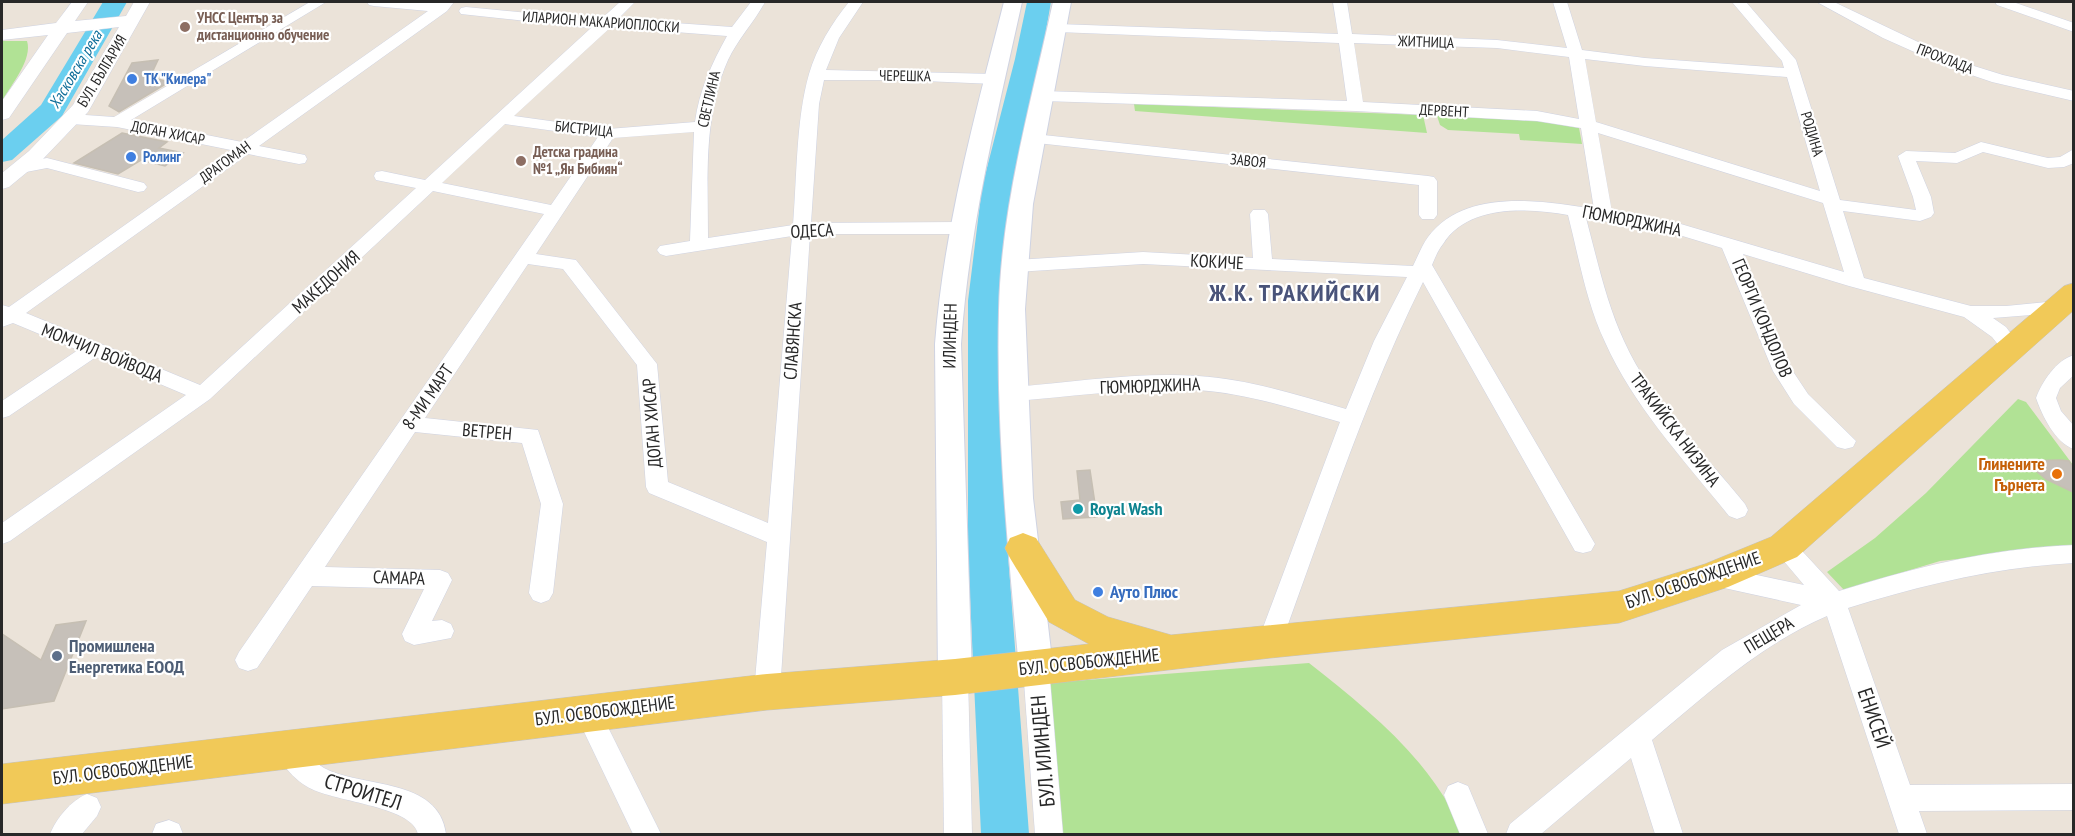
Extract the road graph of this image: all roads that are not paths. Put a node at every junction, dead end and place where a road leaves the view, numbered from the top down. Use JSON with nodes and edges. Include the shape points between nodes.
{"nodes":[{"id":1,"x":80,"y":2,"type":"edge"},
{"id":2,"x":142,"y":2,"type":"edge"},
{"id":3,"x":319,"y":2,"type":"edge"},
{"id":4,"x":374,"y":2,"type":"edge"},
{"id":5,"x":539,"y":2,"type":"edge"},
{"id":6,"x":628,"y":2,"type":"edge"},
{"id":7,"x":758,"y":2,"type":"edge"},
{"id":8,"x":856,"y":2,"type":"edge"},
{"id":9,"x":1012,"y":2,"type":"edge"},
{"id":10,"x":1062,"y":2,"type":"edge"},
{"id":11,"x":1340,"y":2,"type":"edge"},
{"id":12,"x":1560,"y":2,"type":"edge"},
{"id":13,"x":1739,"y":2,"type":"edge"},
{"id":14,"x":1824,"y":2,"type":"edge"},
{"id":15,"x":1852,"y":2,"type":"edge"},
{"id":16,"x":2002,"y":2,"type":"edge"},
{"id":17,"x":445,"y":5,"type":"edge"},
{"id":18,"x":466,"y":11,"type":"dead end"},
{"id":19,"x":528,"y":18,"type":"junction"},
{"id":20,"x":132,"y":20,"type":"junction"},
{"id":21,"x":604,"y":25,"type":"junction"},
{"id":22,"x":1058,"y":28,"type":"junction"},
{"id":23,"x":2073,"y":28,"type":"edge"},
{"id":24,"x":61,"y":29,"type":"junction"},
{"id":25,"x":1880,"y":30,"type":"junction"},
{"id":26,"x":735,"y":32,"type":"junction"},
{"id":27,"x":2,"y":36,"type":"edge"},
{"id":28,"x":1346,"y":39,"type":"junction"},
{"id":29,"x":1576,"y":53,"type":"junction"},
{"id":30,"x":1793,"y":73,"type":"junction"},
{"id":31,"x":816,"y":75,"type":"junction"},
{"id":32,"x":994,"y":79,"type":"junction"},
{"id":33,"x":1043,"y":96,"type":"junction"},
{"id":34,"x":2073,"y":96,"type":"edge"},
{"id":35,"x":1356,"y":106,"type":"junction"},
{"id":36,"x":2,"y":114,"type":"edge"},
{"id":37,"x":72,"y":119,"type":"junction"},
{"id":38,"x":502,"y":119,"type":"junction"},
{"id":39,"x":117,"y":122,"type":"junction"},
{"id":40,"x":1589,"y":125,"type":"junction"},
{"id":41,"x":702,"y":126,"type":"junction"},
{"id":42,"x":608,"y":134,"type":"junction"},
{"id":43,"x":1034,"y":139,"type":"junction"},
{"id":44,"x":245,"y":148,"type":"junction"},
{"id":45,"x":2073,"y":154,"type":"edge"},
{"id":46,"x":299,"y":159,"type":"dead end"},
{"id":47,"x":21,"y":168,"type":"junction"},
{"id":48,"x":382,"y":176,"type":"dead end"},
{"id":49,"x":2,"y":183,"type":"edge"},
{"id":50,"x":431,"y":186,"type":"junction"},
{"id":51,"x":138,"y":187,"type":"dead end"},
{"id":52,"x":1833,"y":202,"type":"junction"},
{"id":53,"x":1575,"y":210,"type":"junction"},
{"id":54,"x":555,"y":211,"type":"junction"},
{"id":55,"x":1259,"y":214,"type":"dead end"},
{"id":56,"x":1604,"y":214,"type":"junction"},
{"id":57,"x":1428,"y":215,"type":"dead end"},
{"id":58,"x":960,"y":228,"type":"junction"},
{"id":59,"x":802,"y":230,"type":"junction"},
{"id":60,"x":1730,"y":245,"type":"junction"},
{"id":61,"x":699,"y":246,"type":"junction"},
{"id":62,"x":666,"y":250,"type":"dead end"},
{"id":63,"x":525,"y":258,"type":"junction"},
{"id":64,"x":1263,"y":264,"type":"junction"},
{"id":65,"x":1015,"y":266,"type":"junction"},
{"id":66,"x":1421,"y":269,"type":"junction"},
{"id":67,"x":1856,"y":282,"type":"junction"},
{"id":68,"x":2065,"y":300,"type":"edge"},
{"id":69,"x":1971,"y":312,"type":"junction"},
{"id":70,"x":5,"y":316,"type":"edge"},
{"id":71,"x":2011,"y":347,"type":"junction"},
{"id":72,"x":93,"y":349,"type":"junction"},
{"id":73,"x":2073,"y":362,"type":"edge"},
{"id":74,"x":203,"y":394,"type":"junction"},
{"id":75,"x":1015,"y":394,"type":"junction"},
{"id":76,"x":2,"y":411,"type":"edge"},
{"id":77,"x":1352,"y":418,"type":"junction"},
{"id":78,"x":409,"y":424,"type":"junction"},
{"id":79,"x":1845,"y":441,"type":"dead end"},
{"id":80,"x":2073,"y":441,"type":"edge"},
{"id":81,"x":1737,"y":510,"type":"dead end"},
{"id":82,"x":2,"y":536,"type":"edge"},
{"id":83,"x":778,"y":537,"type":"junction"},
{"id":84,"x":1583,"y":544,"type":"dead end"},
{"id":85,"x":1784,"y":547,"type":"junction"},
{"id":86,"x":1023,"y":548,"type":"junction"},
{"id":87,"x":2073,"y":554,"type":"edge"},
{"id":88,"x":305,"y":576,"type":"junction"},
{"id":89,"x":1715,"y":576,"type":"junction"},
{"id":90,"x":541,"y":593,"type":"dead end"},
{"id":91,"x":1834,"y":602,"type":"junction"},
{"id":92,"x":441,"y":631,"type":"dead end"},
{"id":93,"x":1270,"y":641,"type":"junction"},
{"id":94,"x":1179,"y":653,"type":"junction"},
{"id":95,"x":248,"y":660,"type":"dead end"},
{"id":96,"x":1026,"y":669,"type":"junction"},
{"id":97,"x":961,"y":676,"type":"junction"},
{"id":98,"x":767,"y":692,"type":"junction"},
{"id":99,"x":588,"y":713,"type":"junction"},
{"id":100,"x":1638,"y":737,"type":"junction"},
{"id":101,"x":289,"y":751,"type":"junction"},
{"id":102,"x":2,"y":784,"type":"edge"},
{"id":103,"x":1458,"y":795,"type":"dead end"},
{"id":104,"x":2073,"y":797,"type":"edge"},
{"id":105,"x":1901,"y":798,"type":"junction"},
{"id":106,"x":87,"y":807,"type":"dead end"},
{"id":107,"x":64,"y":834,"type":"edge"},
{"id":108,"x":432,"y":834,"type":"edge"},
{"id":109,"x":647,"y":834,"type":"edge"},
{"id":110,"x":958,"y":834,"type":"edge"},
{"id":111,"x":1049,"y":834,"type":"edge"},
{"id":112,"x":1474,"y":834,"type":"edge"},
{"id":113,"x":1521,"y":834,"type":"edge"},
{"id":114,"x":1669,"y":834,"type":"edge"},
{"id":115,"x":1913,"y":834,"type":"edge"}],
"edges":[{"from":1,"to":24,"type":"street"},
{"from":2,"to":20,"type":"street","name":"БУЛ. БЪЛГАРИЯ"},
{"from":3,"to":39,"type":"street"},
{"from":4,"to":17,"type":"street"},
{"from":5,"to":19,"type":"street"},
{"from":6,"to":21,"type":"street","name":"МАКЕДОНИЯ"},
{"from":7,"to":26,"type":"street","name":"СВЕТЛИНА"},
{"from":8,"to":31,"type":"street","name":"СЛАВЯНСКА","via":[[830,39]]},
{"from":9,"to":32,"type":"main road","name":"ИЛИНДЕН"},
{"from":10,"to":22,"type":"main road"},
{"from":11,"to":28,"type":"street"},
{"from":12,"to":29,"type":"street"},
{"from":13,"to":30,"type":"street","name":"РОДИНА","via":[[1789,60]]},
{"from":14,"to":25,"type":"street","name":"ПРОХЛАДА"},
{"from":15,"to":25,"type":"street"},
{"from":16,"to":23,"type":"street"},
{"from":17,"to":44,"type":"street","name":"ДРАГОМАН"},
{"from":18,"to":19,"type":"street","name":"ИЛАРИОН МАКАРИОПЛОСКИ"},
{"from":19,"to":21,"type":"street","name":"ИЛАРИОН МАКАРИОПЛОСКИ"},
{"from":20,"to":24,"type":"street"},
{"from":20,"to":37,"type":"street","name":"БУЛ. БЪЛГАРИЯ"},
{"from":21,"to":26,"type":"street","name":"ИЛАРИОН МАКАРИОПЛОСКИ","via":[[608,22]]},
{"from":21,"to":38,"type":"street","name":"МАКЕДОНИЯ"},
{"from":22,"to":28,"type":"street","name":"ЖИТНИЦА"},
{"from":22,"to":33,"type":"main road"},
{"from":24,"to":27,"type":"street"},
{"from":24,"to":36,"type":"street"},
{"from":25,"to":34,"type":"street","name":"ПРОХЛАДА","via":[[1955,65]]},
{"from":26,"to":41,"type":"street","name":"СВЕТЛИНА","via":[[708,91]]},
{"from":28,"to":29,"type":"street","name":"ЖИТНИЦА","via":[[1497,44]]},
{"from":28,"to":35,"type":"street"},
{"from":29,"to":30,"type":"street","name":"ЖИТНИЦА"},
{"from":29,"to":40,"type":"street"},
{"from":30,"to":52,"type":"street","name":"РОДИНА"},
{"from":31,"to":32,"type":"street","name":"ЧЕРЕШКА"},
{"from":31,"to":59,"type":"street","name":"СЛАВЯНСКА"},
{"from":32,"to":58,"type":"main road","name":"ИЛИНДЕН"},
{"from":33,"to":35,"type":"street","name":"ДЕРВЕНТ"},
{"from":33,"to":43,"type":"main road"},
{"from":35,"to":40,"type":"street","name":"ДЕРВЕНТ","via":[[1537,116]]},
{"from":37,"to":39,"type":"street","name":"ДОГАН ХИСАР"},
{"from":37,"to":47,"type":"street","name":"БУЛ. БЪЛГАРИЯ"},
{"from":38,"to":42,"type":"street","name":"БИСТРИЦА"},
{"from":38,"to":50,"type":"street","name":"МАКЕДОНИЯ"},
{"from":39,"to":44,"type":"street","name":"ДОГАН ХИСАР"},
{"from":40,"to":52,"type":"street","name":"ДЕРВЕНТ"},
{"from":40,"to":56,"type":"street"},
{"from":41,"to":42,"type":"street","name":"БИСТРИЦА"},
{"from":41,"to":61,"type":"street","name":"СВЕТЛИНА"},
{"from":42,"to":54,"type":"street","name":"8-МИ МАРТ"},
{"from":43,"to":57,"type":"street","name":"ЗАВОЯ","via":[[1428,181]]},
{"from":43,"to":65,"type":"main road"},
{"from":44,"to":46,"type":"street","name":"ДОГАН ХИСАР"},
{"from":44,"to":70,"type":"street","name":"ДРАГОМАН"},
{"from":45,"to":52,"type":"street","name":"ДЕРВЕНТ","via":[[2064,162],[2048,163],[1981,147],[1957,158],[1905,156],[1925,213],[1920,216]]},
{"from":47,"to":49,"type":"street","name":"БУЛ. БЪЛГАРИЯ"},
{"from":47,"to":51,"type":"street","via":[[47,163]]},
{"from":48,"to":50,"type":"street"},
{"from":50,"to":54,"type":"street"},
{"from":50,"to":74,"type":"street","name":"МАКЕДОНИЯ"},
{"from":52,"to":67,"type":"street","name":"РОДИНА"},
{"from":53,"to":56,"type":"street","name":"ГЮМЮРДЖИНА"},
{"from":53,"to":66,"type":"street","name":"ГЮМЮРДЖИНА","via":[[1507,206],[1477,212],[1456,222],[1436,240]]},
{"from":53,"to":81,"type":"street","name":"ТРАКИЙСКА НИЗИНА","via":[[1606,323],[1622,358],[1648,399]]},
{"from":54,"to":63,"type":"street","name":"8-МИ МАРТ"},
{"from":55,"to":64,"type":"street"},
{"from":56,"to":60,"type":"street","name":"ГЮМЮРДЖИНА","via":[[1668,226]]},
{"from":58,"to":59,"type":"street","name":"ОДЕСА"},
{"from":58,"to":97,"type":"main road","name":"ИЛИНДЕН","via":[[950,293],[948,344]]},
{"from":59,"to":61,"type":"street","name":"ОДЕСА"},
{"from":59,"to":83,"type":"street","name":"СЛАВЯНСКА"},
{"from":60,"to":67,"type":"street","name":"ГЮМЮРДЖИНА"},
{"from":60,"to":79,"type":"street","name":"ГЕОРГИ КОНДОЛОВ","via":[[1783,371],[1801,399]]},
{"from":61,"to":62,"type":"street","name":"ОДЕСА"},
{"from":63,"to":78,"type":"street","name":"8-МИ МАРТ"},
{"from":63,"to":83,"type":"street","name":"ДОГАН ХИСАР","via":[[569,264],[647,364],[657,487]]},
{"from":64,"to":65,"type":"street","name":"КОКИЧЕ","via":[[1143,258]]},
{"from":64,"to":66,"type":"street","name":"КОКИЧЕ"},
{"from":65,"to":75,"type":"main road"},
{"from":66,"to":77,"type":"street","name":"ГЮМЮРДЖИНА","via":[[1384,341]]},
{"from":66,"to":84,"type":"street"},
{"from":67,"to":69,"type":"street","name":"ГЮМЮРДЖИНА"},
{"from":68,"to":69,"type":"street","via":[[2006,312]]},
{"from":68,"to":71,"type":"main road","name":"БУЛ. ОСВОБОЖДЕНИЕ"},
{"from":69,"to":71,"type":"street","name":"ГЮМЮРДЖИНА","via":[[1999,332]]},
{"from":70,"to":72,"type":"street","name":"МОМЧИЛ ВОЙВОДА"},
{"from":71,"to":85,"type":"main road","name":"БУЛ. ОСВОБОЖДЕНИЕ"},
{"from":72,"to":74,"type":"street","name":"МОМЧИЛ ВОЙВОДА"},
{"from":72,"to":76,"type":"street"},
{"from":73,"to":80,"type":"street","via":[[2048,390],[2046,398],[2052,414]]},
{"from":74,"to":82,"type":"street","name":"МАКЕДОНИЯ"},
{"from":75,"to":77,"type":"street","name":"ГЮМЮРДЖИНА","via":[[1161,382],[1200,383],[1265,394]]},
{"from":75,"to":86,"type":"main road"},
{"from":77,"to":93,"type":"street","name":"ГЮМЮРДЖИНА"},
{"from":78,"to":88,"type":"street","name":"8-МИ МАРТ"},
{"from":78,"to":90,"type":"street","name":"ВЕТРЕН","via":[[530,436],[552,504]]},
{"from":83,"to":98,"type":"street","name":"СЛАВЯНСКА"},
{"from":85,"to":89,"type":"main road","name":"БУЛ. ОСВОБОЖДЕНИЕ"},
{"from":85,"to":91,"type":"street"},
{"from":86,"to":94,"type":"main road","via":[[1062,611],[1098,631]]},
{"from":86,"to":96,"type":"main road"},
{"from":87,"to":91,"type":"street","name":"ПЕЩЕРА","via":[[1965,566]]},
{"from":88,"to":92,"type":"street","name":"САМАРА","via":[[440,580],[414,634]]},
{"from":88,"to":95,"type":"street","name":"8-МИ МАРТ"},
{"from":89,"to":91,"type":"street"},
{"from":89,"to":93,"type":"main road","name":"БУЛ. ОСВОБОЖДЕНИЕ","via":[[1619,607]]},
{"from":91,"to":100,"type":"street","name":"ПЕЩЕРА","via":[[1801,616],[1731,658]]},
{"from":91,"to":105,"type":"street","name":"ЕНИСЕЙ"},
{"from":93,"to":94,"type":"main road","name":"БУЛ. ОСВОБОЖДЕНИЕ"},
{"from":94,"to":96,"type":"main road","name":"БУЛ. ОСВОБОЖДЕНИЕ"},
{"from":96,"to":97,"type":"main road","name":"БУЛ. ОСВОБОЖДЕНИЕ"},
{"from":96,"to":111,"type":"street","name":"БУЛ. ИЛИНДЕН"},
{"from":97,"to":98,"type":"main road","name":"БУЛ. ОСВОБОЖДЕНИЕ"},
{"from":97,"to":110,"type":"street"},
{"from":98,"to":99,"type":"main road","name":"БУЛ. ОСВОБОЖДЕНИЕ"},
{"from":99,"to":101,"type":"main road","name":"БУЛ. ОСВОБОЖДЕНИЕ"},
{"from":99,"to":109,"type":"street"},
{"from":100,"to":113,"type":"street","name":"ПЕЩЕРА"},
{"from":100,"to":114,"type":"street"},
{"from":101,"to":102,"type":"main road","name":"БУЛ. ОСВОБОЖДЕНИЕ"},
{"from":101,"to":108,"type":"street","name":"СТРОИТЕЛ","via":[[318,779],[421,811],[429,820]]},
{"from":103,"to":112,"type":"street"},
{"from":104,"to":105,"type":"street"},
{"from":105,"to":115,"type":"street","name":"ЕНИСЕЙ"},
{"from":106,"to":107,"type":"street"}]}
